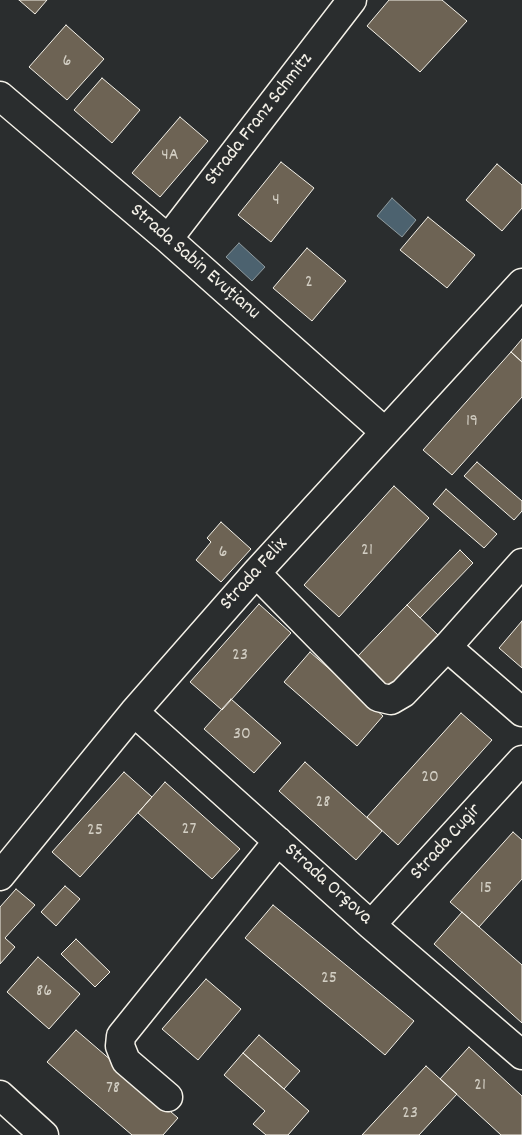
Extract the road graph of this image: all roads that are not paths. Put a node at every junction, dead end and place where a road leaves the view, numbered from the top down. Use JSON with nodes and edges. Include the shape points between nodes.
{"nodes":[{"id":1,"x":352,"y":0,"type":"edge"},
{"id":2,"x":0,"y":96,"type":"edge"},
{"id":3,"x":168,"y":239,"type":"junction"},
{"id":4,"x":522,"y":283,"type":"edge"},
{"id":5,"x":386,"y":432,"type":"junction"},
{"id":6,"x":522,"y":563,"type":"edge"},
{"id":7,"x":256,"y":574,"type":"junction"},
{"id":8,"x":448,"y":647,"type":"junction"},
{"id":9,"x":134,"y":712,"type":"junction"},
{"id":10,"x":522,"y":712,"type":"edge"},
{"id":11,"x":522,"y":760,"type":"edge"},
{"id":12,"x":278,"y":841,"type":"junction"},
{"id":13,"x":0,"y":876,"type":"edge"},
{"id":14,"x":371,"y":925,"type":"junction"},
{"id":15,"x":522,"y":1055,"type":"edge"},
{"id":16,"x":0,"y":1095,"type":"edge"},
{"id":17,"x":168,"y":1097,"type":"dead end"},
{"id":18,"x":44,"y":1135,"type":"edge"}],
"edges":[{"from":1,"to":3,"type":"street","name":"Strada Franz Schmitz"},
{"from":2,"to":3,"type":"street","name":"Strada Sabin Evuțianu"},
{"from":3,"to":5,"type":"street","name":"Strada Sabin Evuțianu"},
{"from":4,"to":5,"type":"street","name":"Strada Felix"},
{"from":5,"to":7,"type":"street","name":"Strada Felix"},
{"from":6,"to":8,"type":"street"},
{"from":7,"to":8,"type":"street","via":[[378,697],[392,700],[403,693]]},
{"from":7,"to":9,"type":"street","name":"Strada Felix"},
{"from":8,"to":10,"type":"street"},
{"from":9,"to":12,"type":"street","name":"Strada Orșova"},
{"from":9,"to":13,"type":"street","name":"Strada Felix"},
{"from":11,"to":14,"type":"street","name":"Strada Cugir"},
{"from":12,"to":14,"type":"street","name":"Strada Orșova"},
{"from":12,"to":17,"type":"street","via":[[121,1036],[120,1046],[126,1061]]},
{"from":14,"to":15,"type":"street","name":"Strada Orșova"},
{"from":16,"to":18,"type":"street"}]}
